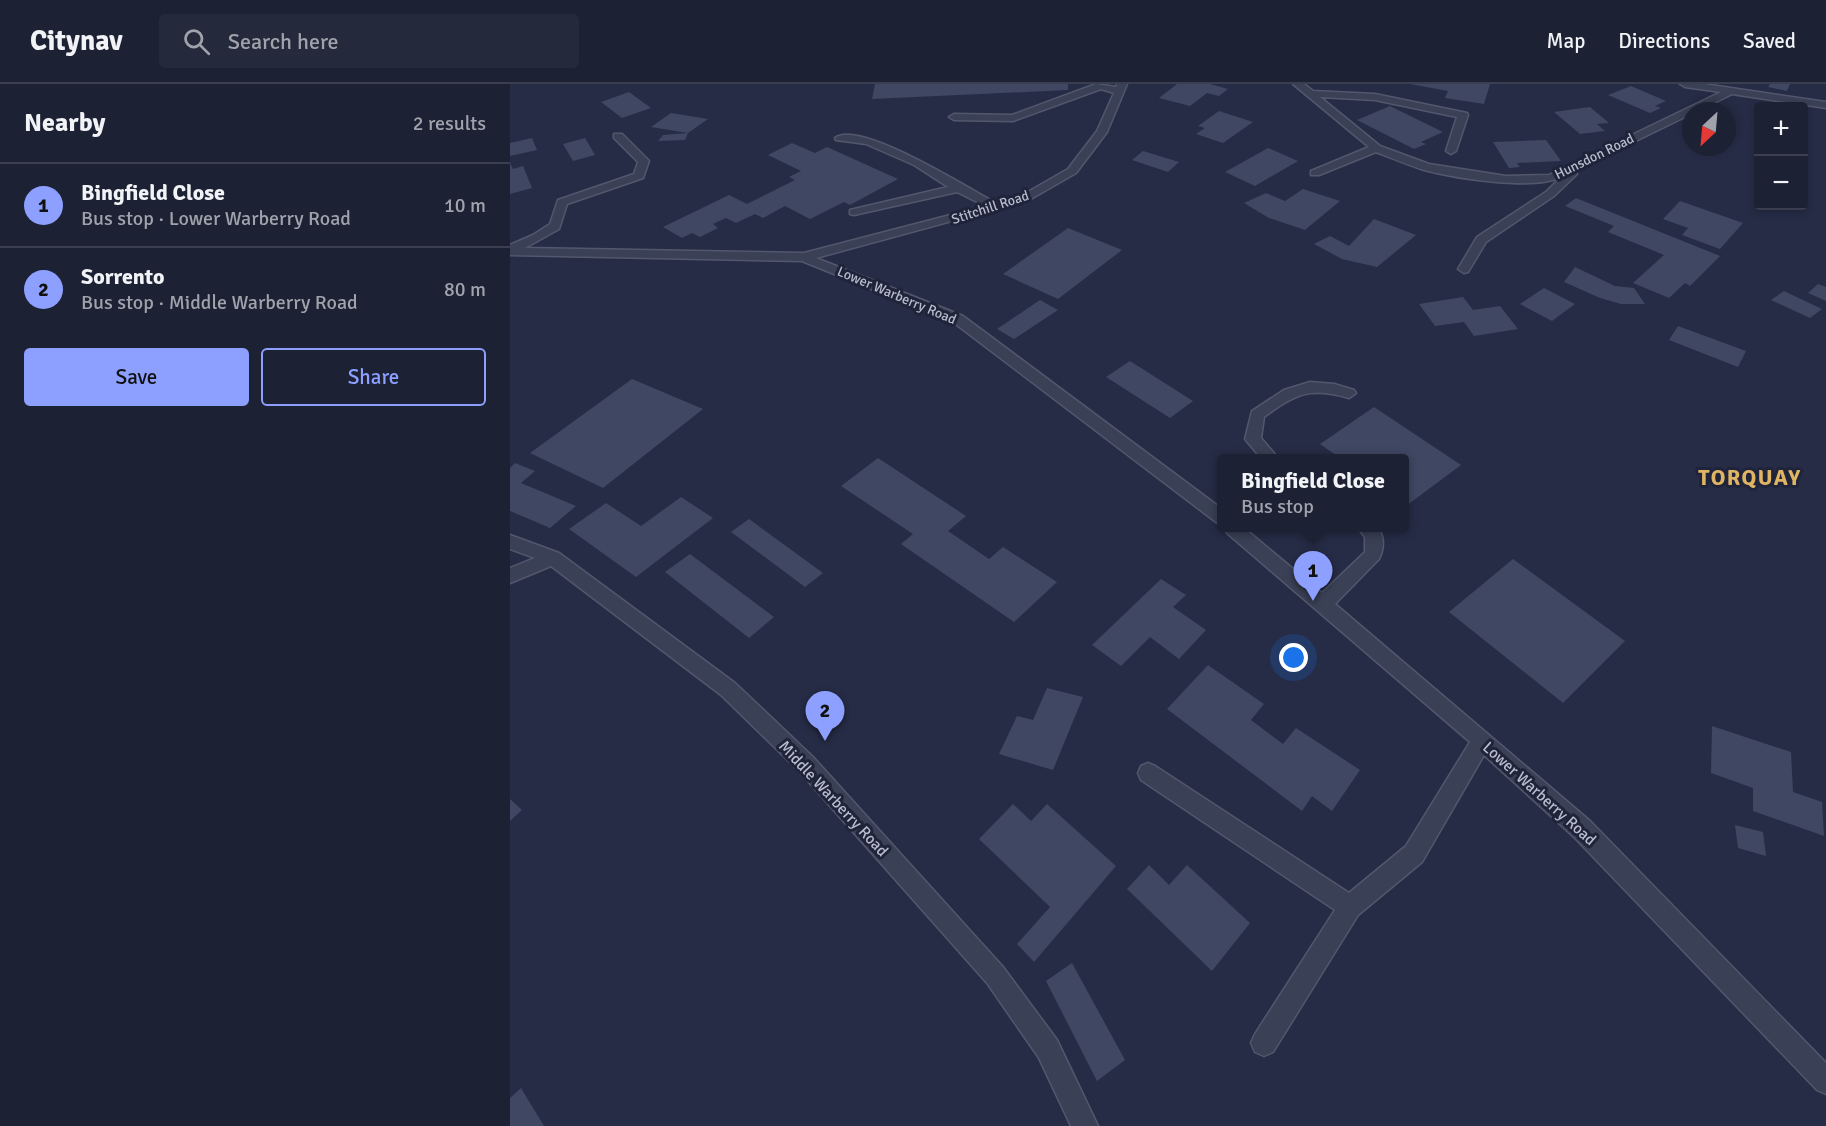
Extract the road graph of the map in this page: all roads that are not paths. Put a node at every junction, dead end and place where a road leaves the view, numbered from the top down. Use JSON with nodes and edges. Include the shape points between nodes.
{"nodes":[{"id":1,"x":1298,"y":84,"type":"edge"},
{"id":2,"x":1684,"y":84,"type":"edge"},
{"id":3,"x":1121,"y":88,"type":"edge"},
{"id":4,"x":1729,"y":92,"type":"junction"},
{"id":5,"x":1310,"y":94,"type":"junction"},
{"id":6,"x":1826,"y":105,"type":"edge"},
{"id":7,"x":954,"y":117,"type":"dead end"},
{"id":8,"x":618,"y":136,"type":"dead end"},
{"id":9,"x":840,"y":138,"type":"dead end"},
{"id":10,"x":1376,"y":148,"type":"junction"},
{"id":11,"x":1451,"y":151,"type":"dead end"},
{"id":12,"x":1578,"y":167,"type":"junction"},
{"id":13,"x":1315,"y":173,"type":"dead end"},
{"id":14,"x":957,"y":188,"type":"junction"},
{"id":15,"x":996,"y":207,"type":"junction"},
{"id":16,"x":854,"y":212,"type":"dead end"},
{"id":17,"x":510,"y":250,"type":"edge"},
{"id":18,"x":804,"y":256,"type":"junction"},
{"id":19,"x":1464,"y":269,"type":"dead end"},
{"id":20,"x":1348,"y":393,"type":"dead end"},
{"id":21,"x":1266,"y":454,"type":"edge"},
{"id":22,"x":1217,"y":515,"type":"edge"},
{"id":23,"x":1238,"y":532,"type":"edge"},
{"id":24,"x":1371,"y":532,"type":"edge"},
{"id":25,"x":510,"y":542,"type":"edge"},
{"id":26,"x":553,"y":558,"type":"junction"},
{"id":27,"x":510,"y":576,"type":"edge"},
{"id":28,"x":1323,"y":603,"type":"junction"},
{"id":29,"x":1482,"y":740,"type":"junction"},
{"id":30,"x":1148,"y":773,"type":"dead end"},
{"id":31,"x":1350,"y":907,"type":"junction"},
{"id":32,"x":1264,"y":1043,"type":"dead end"},
{"id":33,"x":1826,"y":1081,"type":"edge"},
{"id":34,"x":1085,"y":1126,"type":"edge"}],
"edges":[{"from":1,"to":5,"type":"street","name":"Hunsdon Road"},
{"from":2,"to":4,"type":"street"},
{"from":3,"to":7,"type":"street","via":[[1100,86],[1013,118]]},
{"from":3,"to":15,"type":"street","name":"Stitchill Road","via":[[1102,132],[1072,171],[1025,198]]},
{"from":4,"to":6,"type":"street"},
{"from":4,"to":12,"type":"street","name":"Hunsdon Road"},
{"from":5,"to":10,"type":"street","name":"Hunsdon Road"},
{"from":5,"to":11,"type":"street","via":[[1375,97],[1463,115]]},
{"from":8,"to":17,"type":"street","via":[[644,161],[639,176],[562,202],[555,226]]},
{"from":9,"to":14,"type":"street","via":[[868,141],[918,163]]},
{"from":10,"to":12,"type":"street","name":"Hunsdon Road","via":[[1426,167],[1506,179],[1551,178]]},
{"from":10,"to":13,"type":"street"},
{"from":12,"to":19,"type":"street","via":[[1550,194],[1482,240]]},
{"from":14,"to":15,"type":"street"},
{"from":14,"to":16,"type":"street"},
{"from":15,"to":18,"type":"street","name":"Stitchill Road"},
{"from":17,"to":18,"type":"street","name":"Lower Warberry Road"},
{"from":18,"to":22,"type":"street","name":"Lower Warberry Road","via":[[958,320]]},
{"from":20,"to":21,"type":"street","via":[[1330,386],[1307,386],[1285,393],[1257,415],[1253,439]]},
{"from":23,"to":28,"type":"street","name":"Lower Warberry Road"},
{"from":24,"to":28,"type":"street","via":[[1374,535],[1373,554]]},
{"from":25,"to":26,"type":"street","name":"Middle Warberry Road"},
{"from":26,"to":27,"type":"street"},
{"from":26,"to":34,"type":"street","name":"Middle Warberry Road","via":[[728,689],[806,764],[995,975],[1048,1049]]},
{"from":28,"to":29,"type":"street","name":"Lower Warberry Road"},
{"from":29,"to":31,"type":"street","via":[[1414,854]]},
{"from":29,"to":33,"type":"street","name":"Lower Warberry Road","via":[[1582,829]]},
{"from":30,"to":31,"type":"street"},
{"from":31,"to":32,"type":"street"}]}
